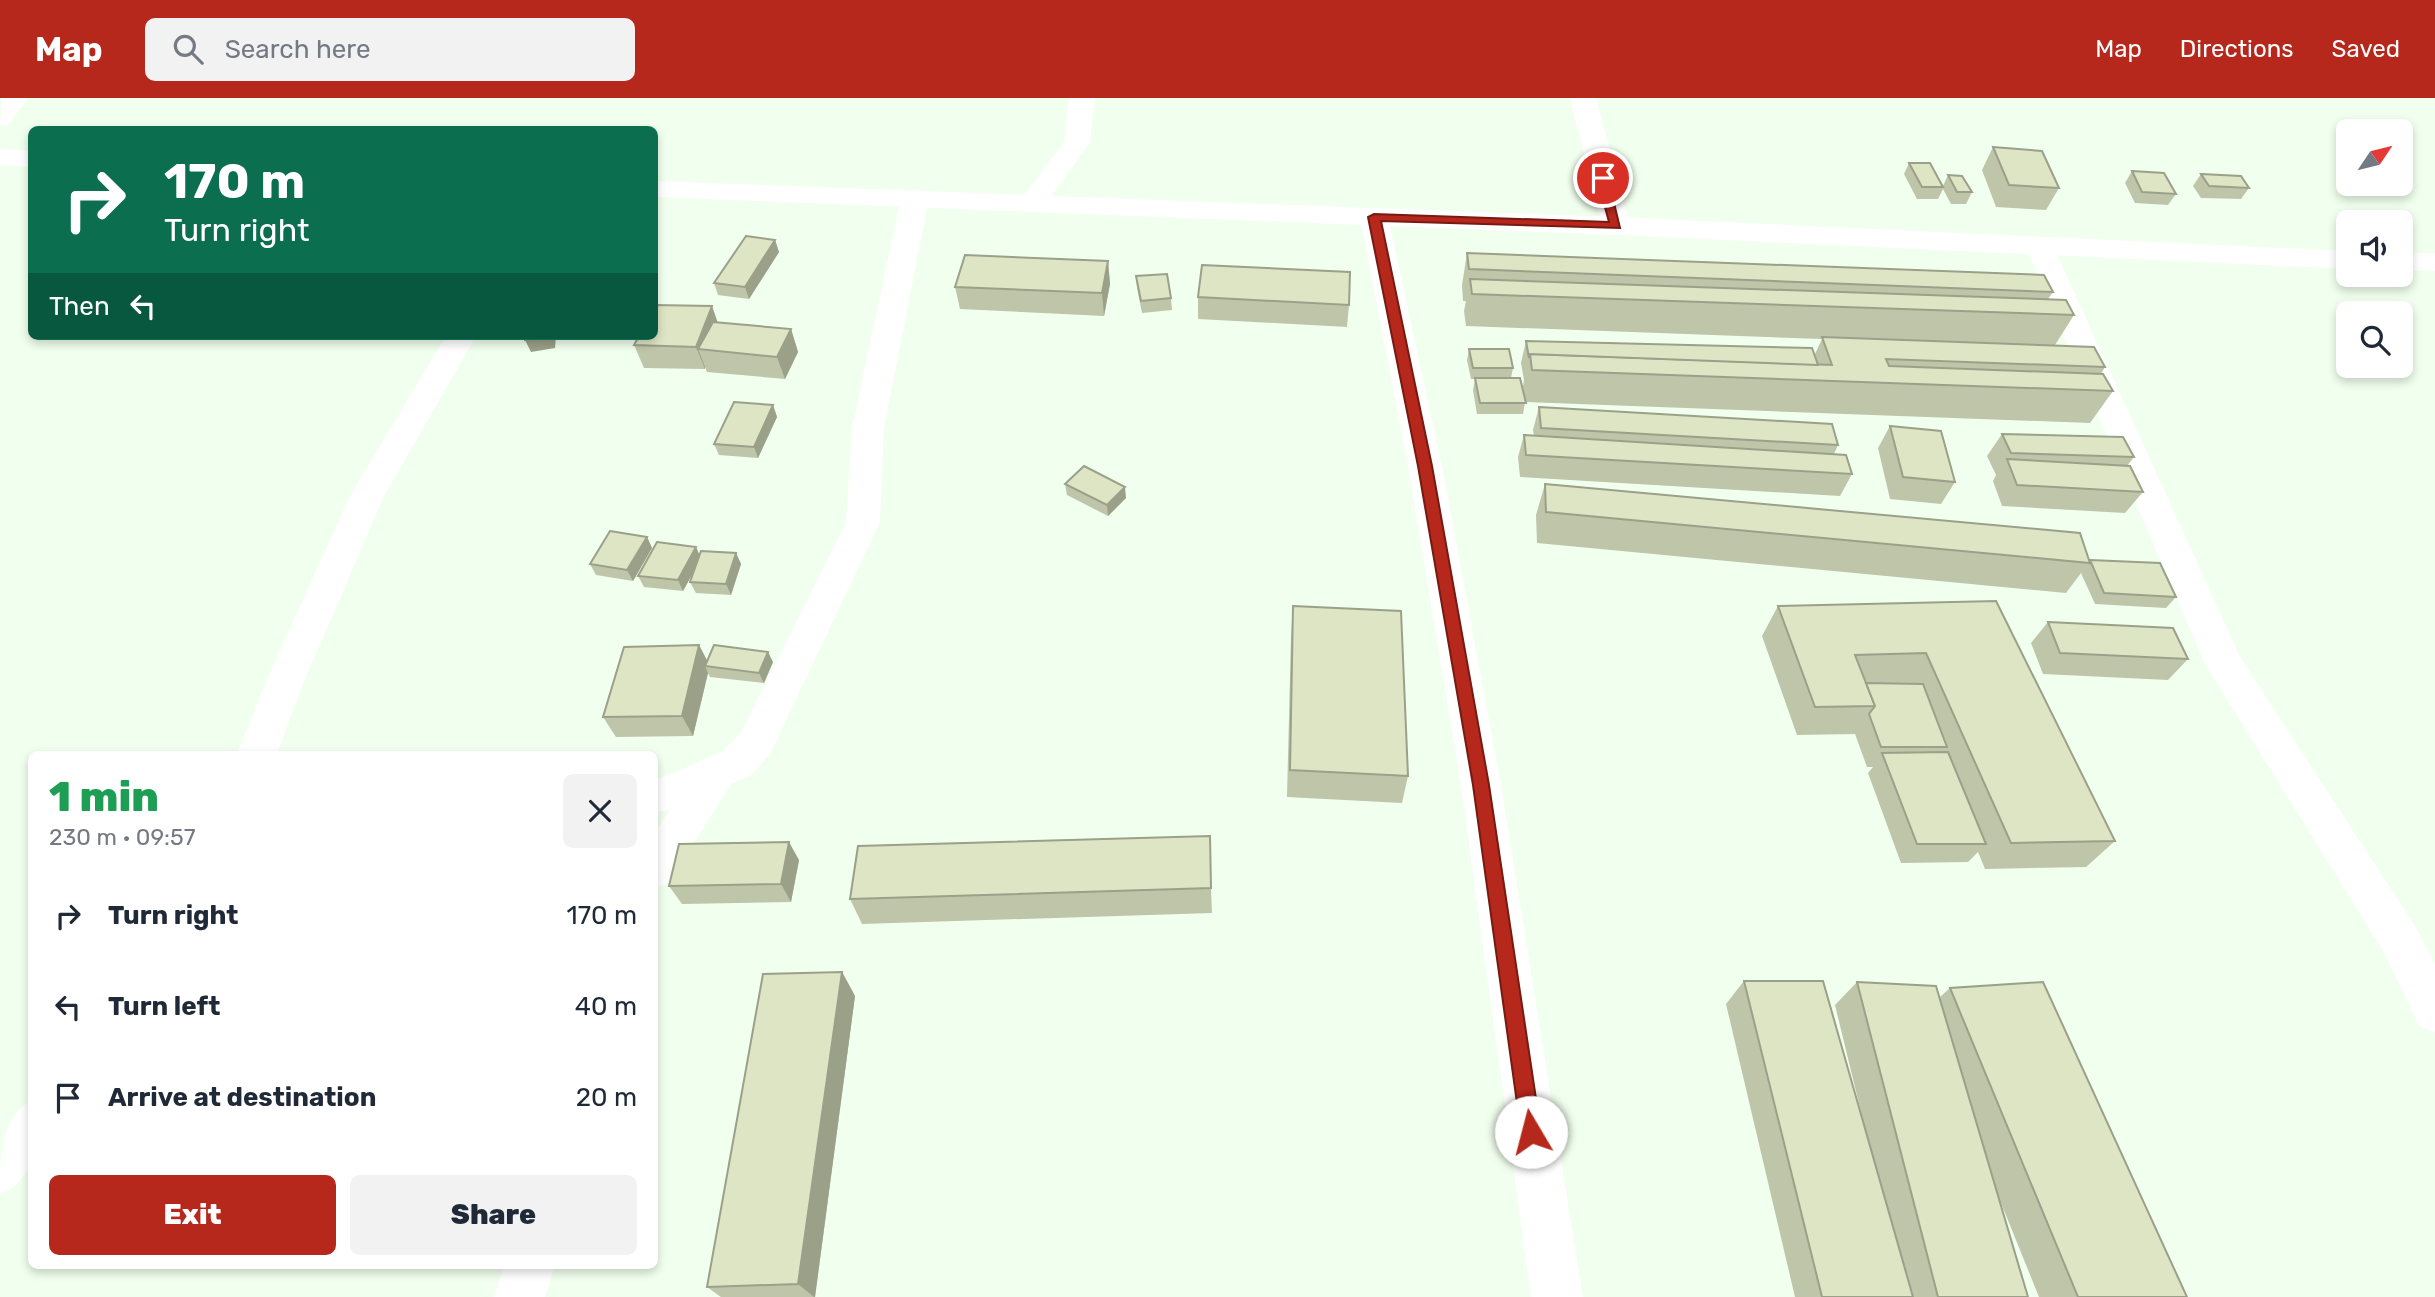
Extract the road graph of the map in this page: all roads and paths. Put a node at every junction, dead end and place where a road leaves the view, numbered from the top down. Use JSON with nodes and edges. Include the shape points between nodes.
{"nodes":[{"id":1,"x":15,"y":98,"type":"edge"},
{"id":2,"x":1082,"y":98,"type":"edge"},
{"id":3,"x":1583,"y":98,"type":"edge"},
{"id":4,"x":0,"y":118,"type":"edge"},
{"id":5,"x":0,"y":157,"type":"edge"},
{"id":6,"x":28,"y":159,"type":"edge"},
{"id":7,"x":658,"y":189,"type":"edge"},
{"id":8,"x":915,"y":198,"type":"junction"},
{"id":9,"x":1033,"y":202,"type":"junction"},
{"id":10,"x":1374,"y":217,"type":"junction"},
{"id":11,"x":1616,"y":226,"type":"junction"},
{"id":12,"x":2039,"y":246,"type":"junction"},
{"id":13,"x":2336,"y":259,"type":"edge"},
{"id":14,"x":2413,"y":261,"type":"edge"},
{"id":15,"x":2435,"y":262,"type":"edge"},
{"id":16,"x":459,"y":340,"type":"edge"},
{"id":17,"x":258,"y":751,"type":"edge"},
{"id":18,"x":716,"y":774,"type":"junction"},
{"id":19,"x":658,"y":795,"type":"edge"},
{"id":20,"x":658,"y":864,"type":"edge"},
{"id":21,"x":2435,"y":1011,"type":"edge"},
{"id":22,"x":28,"y":1130,"type":"edge"},
{"id":23,"x":0,"y":1170,"type":"edge"},
{"id":24,"x":529,"y":1269,"type":"edge"},
{"id":25,"x":520,"y":1297,"type":"edge"},
{"id":26,"x":1557,"y":1297,"type":"edge"}],
"edges":[{"from":1,"to":4,"type":"street"},
{"from":2,"to":9,"type":"street","via":[[1077,142]]},
{"from":3,"to":11,"type":"street"},
{"from":5,"to":6,"type":"street"},
{"from":7,"to":8,"type":"street"},
{"from":8,"to":9,"type":"street"},
{"from":8,"to":18,"type":"street","via":[[868,428],[863,522],[756,742],[737,764]]},
{"from":9,"to":10,"type":"street"},
{"from":10,"to":11,"type":"street"},
{"from":10,"to":26,"type":"street","via":[[1425,466],[1481,785]]},
{"from":11,"to":12,"type":"street"},
{"from":12,"to":13,"type":"street"},
{"from":12,"to":21,"type":"street","via":[[2224,664],[2400,940]]},
{"from":14,"to":15,"type":"street"},
{"from":16,"to":17,"type":"street","via":[[367,496]]},
{"from":18,"to":19,"type":"street"},
{"from":18,"to":20,"type":"street"},
{"from":22,"to":23,"type":"street"},
{"from":24,"to":25,"type":"street"}]}
